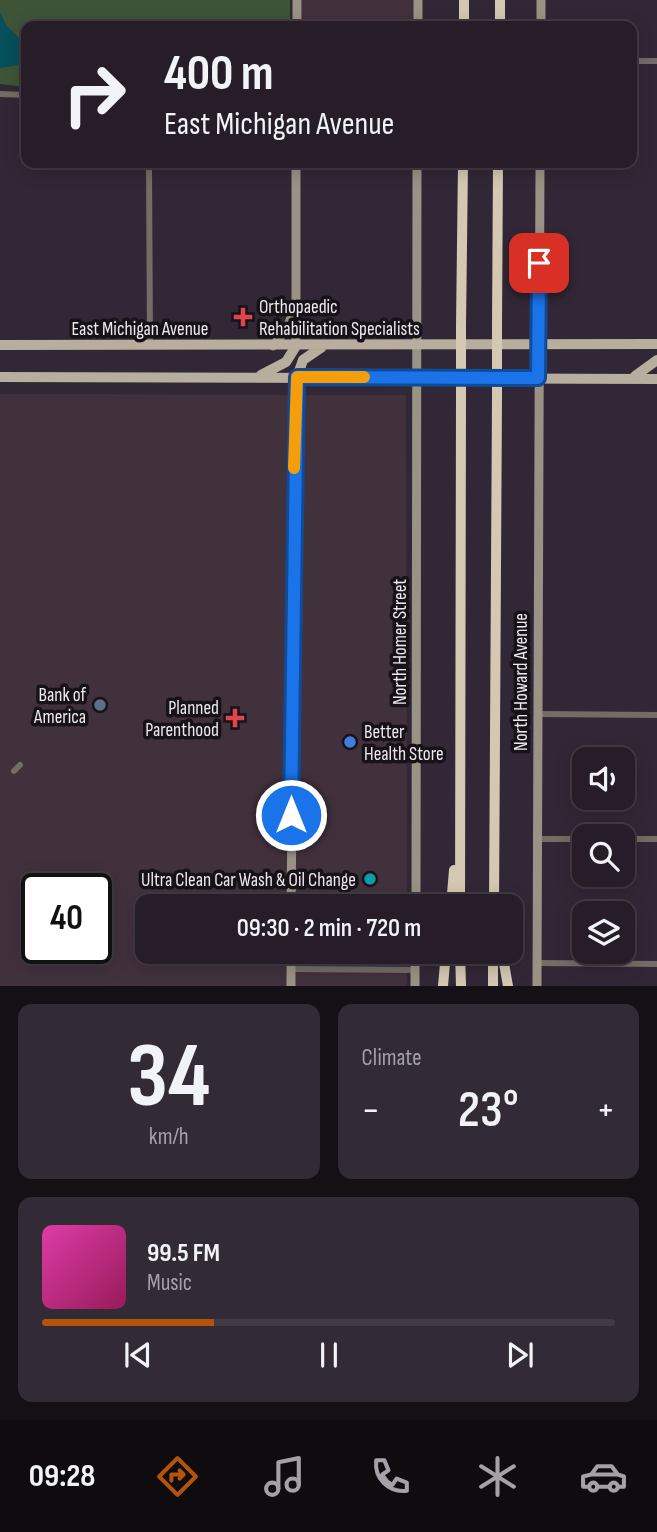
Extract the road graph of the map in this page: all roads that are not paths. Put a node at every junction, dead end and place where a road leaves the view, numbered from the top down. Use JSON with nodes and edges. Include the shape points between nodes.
{"nodes":[{"id":1,"x":297,"y":0,"type":"edge"},
{"id":2,"x":418,"y":0,"type":"edge"},
{"id":3,"x":464,"y":0,"type":"edge"},
{"id":4,"x":499,"y":0,"type":"edge"},
{"id":5,"x":541,"y":0,"type":"edge"},
{"id":6,"x":297,"y":21,"type":"edge"},
{"id":7,"x":418,"y":21,"type":"edge"},
{"id":8,"x":464,"y":21,"type":"edge"},
{"id":9,"x":499,"y":21,"type":"edge"},
{"id":10,"x":541,"y":21,"type":"edge"},
{"id":11,"x":637,"y":61,"type":"edge"},
{"id":12,"x":657,"y":61,"type":"edge"},
{"id":13,"x":0,"y":94,"type":"edge"},
{"id":14,"x":21,"y":95,"type":"edge"},
{"id":15,"x":149,"y":168,"type":"edge"},
{"id":16,"x":296,"y":168,"type":"edge"},
{"id":17,"x":417,"y":168,"type":"edge"},
{"id":18,"x":463,"y":168,"type":"edge"},
{"id":19,"x":498,"y":168,"type":"edge"},
{"id":20,"x":540,"y":168,"type":"edge"},
{"id":21,"x":295,"y":302,"type":"junction"},
{"id":22,"x":652,"y":344,"type":"edge"},
{"id":23,"x":0,"y":345,"type":"edge"},
{"id":24,"x":29,"y":345,"type":"junction"},
{"id":25,"x":150,"y":345,"type":"junction"},
{"id":26,"x":538,"y":345,"type":"junction"},
{"id":27,"x":273,"y":346,"type":"junction"},
{"id":28,"x":296,"y":346,"type":"junction"},
{"id":29,"x":333,"y":346,"type":"junction"},
{"id":30,"x":416,"y":346,"type":"junction"},
{"id":31,"x":0,"y":353,"type":"edge"},
{"id":32,"x":657,"y":360,"type":"edge"},
{"id":33,"x":645,"y":372,"type":"junction"},
{"id":34,"x":0,"y":377,"type":"edge"},
{"id":35,"x":254,"y":377,"type":"junction"},
{"id":36,"x":297,"y":377,"type":"junction"},
{"id":37,"x":416,"y":377,"type":"junction"},
{"id":38,"x":538,"y":378,"type":"junction"},
{"id":39,"x":628,"y":379,"type":"junction"},
{"id":40,"x":657,"y":379,"type":"edge"},
{"id":41,"x":537,"y":714,"type":"junction"},
{"id":42,"x":657,"y":715,"type":"edge"},
{"id":43,"x":20,"y":765,"type":"dead end"},
{"id":44,"x":14,"y":771,"type":"dead end"},
{"id":45,"x":460,"y":811,"type":"junction"},
{"id":46,"x":495,"y":811,"type":"junction"},
{"id":47,"x":536,"y":839,"type":"junction"},
{"id":48,"x":572,"y":839,"type":"edge"},
{"id":49,"x":635,"y":839,"type":"edge"},
{"id":50,"x":657,"y":839,"type":"edge"},
{"id":51,"x":291,"y":894,"type":"edge"},
{"id":52,"x":416,"y":894,"type":"edge"},
{"id":53,"x":452,"y":894,"type":"edge"},
{"id":54,"x":460,"y":894,"type":"edge"},
{"id":55,"x":494,"y":894,"type":"edge"},
{"id":56,"x":499,"y":894,"type":"edge"},
{"id":57,"x":536,"y":963,"type":"junction"},
{"id":58,"x":291,"y":964,"type":"edge"},
{"id":59,"x":415,"y":964,"type":"edge"},
{"id":60,"x":445,"y":964,"type":"edge"},
{"id":61,"x":460,"y":964,"type":"edge"},
{"id":62,"x":494,"y":964,"type":"edge"},
{"id":63,"x":504,"y":964,"type":"edge"},
{"id":64,"x":657,"y":964,"type":"edge"},
{"id":65,"x":291,"y":969,"type":"junction"},
{"id":66,"x":415,"y":970,"type":"junction"},
{"id":67,"x":291,"y":986,"type":"edge"},
{"id":68,"x":415,"y":986,"type":"edge"},
{"id":69,"x":443,"y":986,"type":"edge"},
{"id":70,"x":461,"y":986,"type":"edge"},
{"id":71,"x":493,"y":986,"type":"edge"},
{"id":72,"x":508,"y":986,"type":"edge"},
{"id":73,"x":537,"y":986,"type":"edge"}],
"edges":[{"from":1,"to":6,"type":"street"},
{"from":2,"to":7,"type":"street"},
{"from":3,"to":8,"type":"highway"},
{"from":4,"to":9,"type":"highway"},
{"from":5,"to":10,"type":"street"},
{"from":11,"to":12,"type":"street"},
{"from":13,"to":14,"type":"street"},
{"from":15,"to":25,"type":"street"},
{"from":16,"to":21,"type":"street"},
{"from":17,"to":30,"type":"street","name":"North Homer Street"},
{"from":18,"to":45,"type":"highway","bridge":true},
{"from":19,"to":46,"type":"highway","bridge":true},
{"from":20,"to":26,"type":"street","name":"North Howard Avenue"},
{"from":21,"to":27,"type":"street","via":[[288,327]]},
{"from":21,"to":28,"type":"street"},
{"from":22,"to":26,"type":"main road","name":"East Michigan Avenue"},
{"from":22,"to":33,"type":"main road"},
{"from":23,"to":24,"type":"main road","name":"East Michigan Avenue"},
{"from":24,"to":25,"type":"main road","name":"East Michigan Avenue"},
{"from":24,"to":31,"type":"main road"},
{"from":25,"to":27,"type":"main road","name":"East Michigan Avenue"},
{"from":26,"to":30,"type":"main road","name":"East Michigan Avenue"},
{"from":26,"to":38,"type":"street","name":"North Howard Avenue"},
{"from":27,"to":28,"type":"main road","name":"East Michigan Avenue"},
{"from":28,"to":29,"type":"main road","name":"East Michigan Avenue"},
{"from":28,"to":35,"type":"main road","via":[[282,365]]},
{"from":29,"to":30,"type":"main road","name":"East Michigan Avenue"},
{"from":29,"to":36,"type":"main road","via":[[306,357]]},
{"from":30,"to":37,"type":"street","name":"North Homer Street"},
{"from":32,"to":33,"type":"main road"},
{"from":33,"to":39,"type":"main road"},
{"from":34,"to":35,"type":"main road"},
{"from":35,"to":36,"type":"main road"},
{"from":36,"to":37,"type":"main road"},
{"from":36,"to":51,"type":"street"},
{"from":37,"to":38,"type":"main road"},
{"from":37,"to":52,"type":"street","name":"North Homer Street"},
{"from":38,"to":39,"type":"main road"},
{"from":38,"to":41,"type":"street","name":"North Howard Avenue"},
{"from":39,"to":40,"type":"main road"},
{"from":41,"to":42,"type":"street"},
{"from":41,"to":47,"type":"street","name":"North Howard Avenue"},
{"from":43,"to":44,"type":"street"},
{"from":45,"to":53,"type":"highway"},
{"from":45,"to":54,"type":"highway"},
{"from":46,"to":55,"type":"highway"},
{"from":46,"to":56,"type":"highway"},
{"from":47,"to":48,"type":"street"},
{"from":47,"to":57,"type":"street","name":"North Howard Avenue"},
{"from":49,"to":50,"type":"street"},
{"from":57,"to":64,"type":"street"},
{"from":57,"to":73,"type":"street","name":"North Howard Avenue"},
{"from":58,"to":65,"type":"street"},
{"from":59,"to":66,"type":"street"},
{"from":60,"to":69,"type":"highway"},
{"from":61,"to":70,"type":"highway"},
{"from":62,"to":71,"type":"highway"},
{"from":63,"to":72,"type":"highway"},
{"from":65,"to":66,"type":"street"},
{"from":65,"to":67,"type":"street"},
{"from":66,"to":68,"type":"street"}]}
